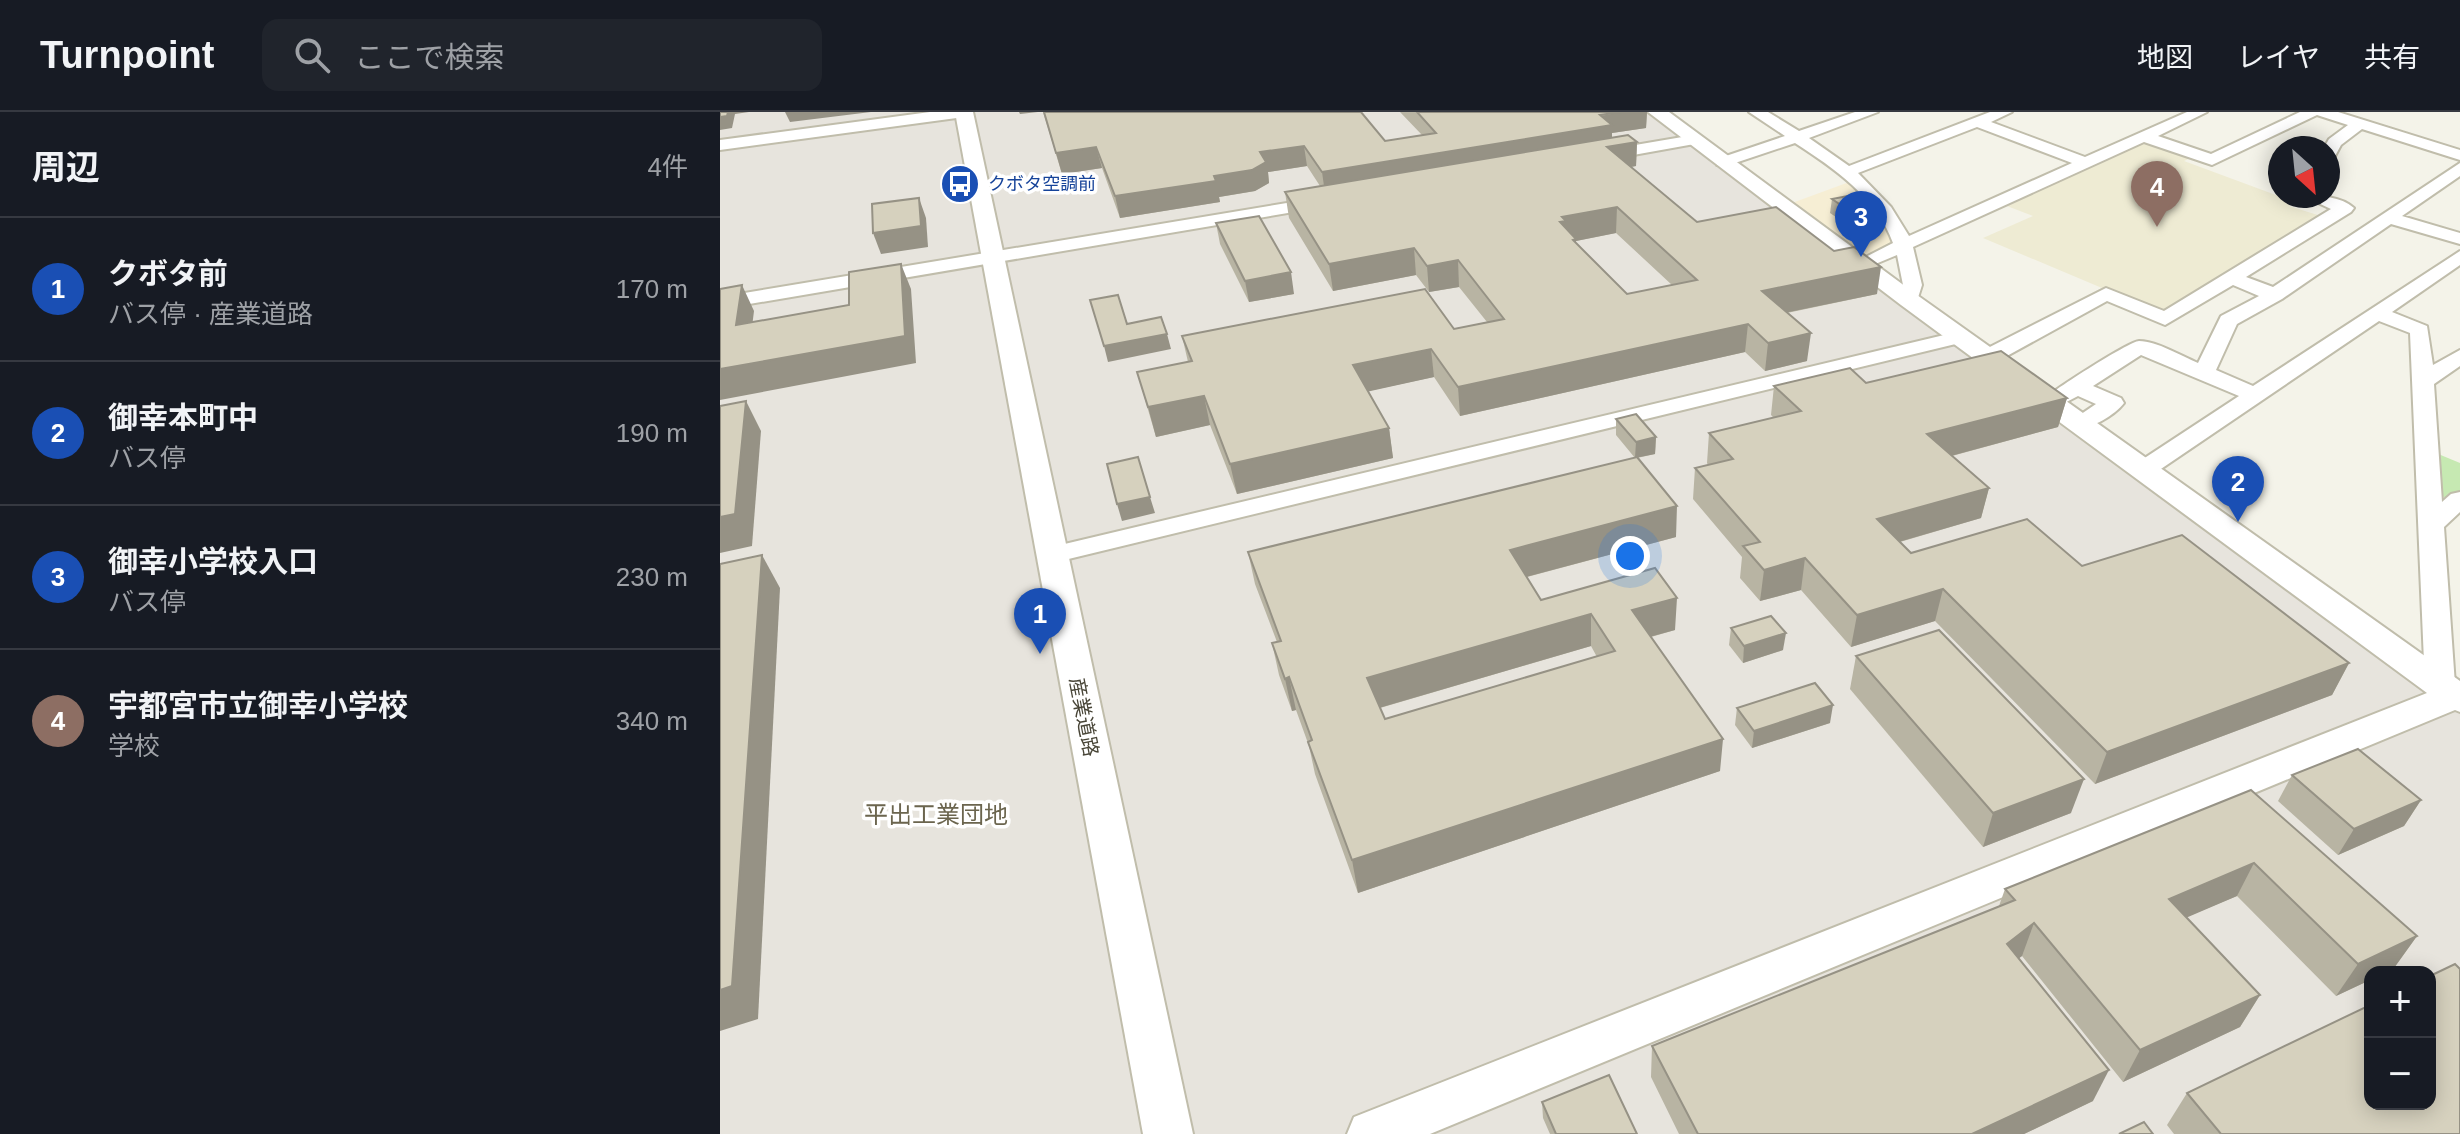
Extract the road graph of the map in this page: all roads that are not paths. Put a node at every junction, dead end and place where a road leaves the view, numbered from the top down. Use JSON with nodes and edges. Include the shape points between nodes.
{"nodes":[{"id":1,"x":964,"y":112,"type":"edge"},
{"id":2,"x":1657,"y":112,"type":"edge"},
{"id":3,"x":1757,"y":112,"type":"edge"},
{"id":4,"x":1870,"y":112,"type":"edge"},
{"id":5,"x":2004,"y":112,"type":"edge"},
{"id":6,"x":2148,"y":112,"type":"edge"},
{"id":7,"x":2199,"y":112,"type":"edge"},
{"id":8,"x":2312,"y":112,"type":"edge"},
{"id":9,"x":2322,"y":112,"type":"edge"},
{"id":10,"x":2353,"y":118,"type":"edge"},
{"id":11,"x":2178,"y":121,"type":"junction"},
{"id":12,"x":1977,"y":122,"type":"junction"},
{"id":13,"x":1939,"y":136,"type":"junction"},
{"id":14,"x":2340,"y":136,"type":"edge"},
{"id":15,"x":1797,"y":137,"type":"junction"},
{"id":16,"x":2144,"y":137,"type":"junction"},
{"id":17,"x":1694,"y":140,"type":"junction"},
{"id":18,"x":720,"y":145,"type":"edge"},
{"id":19,"x":1966,"y":146,"type":"dead end"},
{"id":20,"x":1895,"y":154,"type":"junction"},
{"id":21,"x":2458,"y":156,"type":"edge"},
{"id":22,"x":1585,"y":158,"type":"edge"},
{"id":23,"x":1723,"y":162,"type":"junction"},
{"id":24,"x":2086,"y":163,"type":"junction"},
{"id":25,"x":1925,"y":164,"type":"dead end"},
{"id":26,"x":1847,"y":172,"type":"junction"},
{"id":27,"x":1335,"y":200,"type":"edge"},
{"id":28,"x":2340,"y":206,"type":"edge"},
{"id":29,"x":2388,"y":217,"type":"junction"},
{"id":30,"x":2460,"y":239,"type":"edge"},
{"id":31,"x":1904,"y":245,"type":"junction"},
{"id":32,"x":2460,"y":257,"type":"edge"},
{"id":33,"x":992,"y":258,"type":"junction"},
{"id":34,"x":1861,"y":264,"type":"junction"},
{"id":35,"x":2231,"y":278,"type":"junction"},
{"id":36,"x":2275,"y":295,"type":"junction"},
{"id":37,"x":1909,"y":300,"type":"junction"},
{"id":38,"x":720,"y":303,"type":"edge"},
{"id":39,"x":2377,"y":313,"type":"junction"},
{"id":40,"x":1961,"y":337,"type":"junction"},
{"id":41,"x":2460,"y":356,"type":"edge"},
{"id":42,"x":1988,"y":357,"type":"junction"},
{"id":43,"x":2204,"y":373,"type":"junction"},
{"id":44,"x":2423,"y":382,"type":"junction"},
{"id":45,"x":2075,"y":386,"type":"junction"},
{"id":46,"x":2256,"y":395,"type":"junction"},
{"id":47,"x":2051,"y":403,"type":"junction"},
{"id":48,"x":2079,"y":423,"type":"junction"},
{"id":49,"x":2143,"y":470,"type":"junction"},
{"id":50,"x":2460,"y":499,"type":"edge"},
{"id":51,"x":2432,"y":524,"type":"junction"},
{"id":52,"x":1052,"y":555,"type":"junction"},
{"id":53,"x":2452,"y":693,"type":"edge"},
{"id":54,"x":1168,"y":1134,"type":"edge"},
{"id":55,"x":1372,"y":1134,"type":"edge"}],
"edges":[{"from":1,"to":18,"type":"street"},
{"from":1,"to":33,"type":"street","name":"産業道路"},
{"from":2,"to":17,"type":"street"},
{"from":3,"to":15,"type":"street"},
{"from":4,"to":15,"type":"street"},
{"from":5,"to":12,"type":"street"},
{"from":6,"to":11,"type":"street"},
{"from":7,"to":11,"type":"street"},
{"from":8,"to":16,"type":"street","via":[[2212,160]]},
{"from":9,"to":10,"type":"street"},
{"from":10,"to":14,"type":"street"},
{"from":10,"to":21,"type":"street"},
{"from":11,"to":16,"type":"street"},
{"from":12,"to":13,"type":"street"},
{"from":12,"to":24,"type":"street"},
{"from":13,"to":19,"type":"street"},
{"from":13,"to":20,"type":"street"},
{"from":15,"to":23,"type":"street"},
{"from":15,"to":26,"type":"street"},
{"from":16,"to":24,"type":"street"},
{"from":17,"to":22,"type":"street"},
{"from":17,"to":23,"type":"street"},
{"from":20,"to":25,"type":"street"},
{"from":20,"to":26,"type":"street"},
{"from":21,"to":29,"type":"street"},
{"from":23,"to":34,"type":"street"},
{"from":24,"to":31,"type":"street"},
{"from":26,"to":31,"type":"street","via":[[1894,224]]},
{"from":27,"to":33,"type":"street"},
{"from":28,"to":35,"type":"street","via":[[2345,208]]},
{"from":29,"to":30,"type":"street"},
{"from":29,"to":36,"type":"street"},
{"from":31,"to":34,"type":"street"},
{"from":31,"to":37,"type":"street","via":[[1915,287]]},
{"from":32,"to":39,"type":"street"},
{"from":33,"to":38,"type":"street"},
{"from":33,"to":52,"type":"street","name":"産業道路"},
{"from":34,"to":37,"type":"street"},
{"from":35,"to":36,"type":"street"},
{"from":35,"to":42,"type":"street","via":[[2165,319],[2106,294]]},
{"from":36,"to":43,"type":"street","via":[[2228,320]]},
{"from":37,"to":40,"type":"street"},
{"from":39,"to":44,"type":"street","via":[[2420,330]]},
{"from":39,"to":46,"type":"street"},
{"from":40,"to":42,"type":"street"},
{"from":40,"to":52,"type":"street"},
{"from":41,"to":44,"type":"street"},
{"from":42,"to":47,"type":"street"},
{"from":43,"to":45,"type":"street","via":[[2139,347]]},
{"from":43,"to":46,"type":"street"},
{"from":44,"to":51,"type":"street"},
{"from":45,"to":47,"type":"street"},
{"from":45,"to":48,"type":"street","via":[[2113,403]]},
{"from":46,"to":49,"type":"street"},
{"from":47,"to":48,"type":"street"},
{"from":48,"to":49,"type":"street"},
{"from":49,"to":53,"type":"street"},
{"from":50,"to":51,"type":"street"},
{"from":51,"to":53,"type":"street"},
{"from":52,"to":54,"type":"street","name":"産業道路"},
{"from":53,"to":55,"type":"street"}]}
